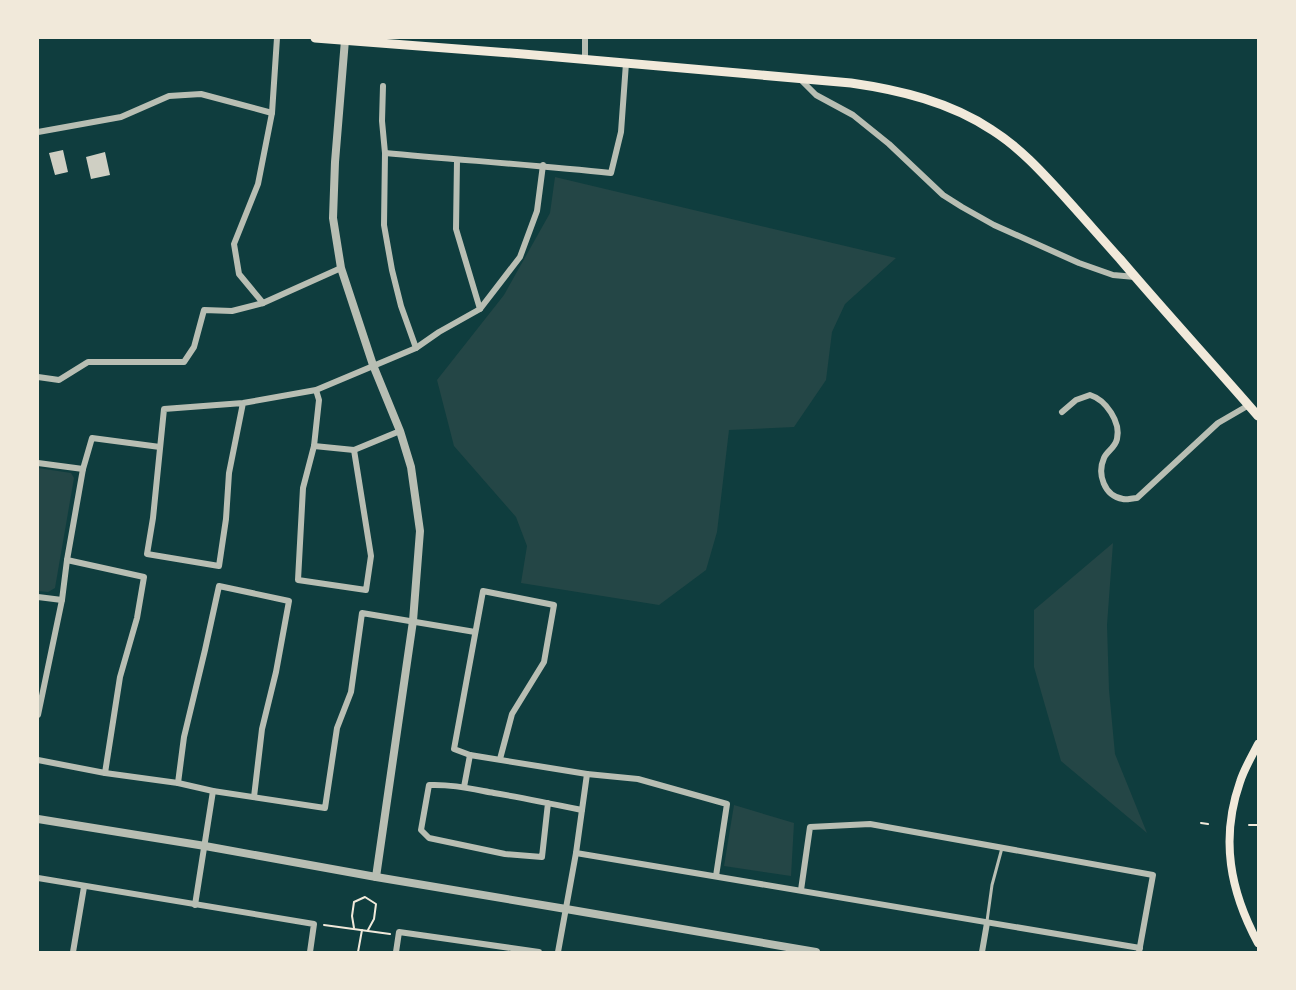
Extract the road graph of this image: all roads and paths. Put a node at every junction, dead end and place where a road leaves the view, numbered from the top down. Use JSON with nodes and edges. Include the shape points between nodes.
{"nodes":[{"id":1,"x":277,"y":38,"type":"edge"},
{"id":2,"x":315,"y":38,"type":"edge"},
{"id":3,"x":585,"y":38,"type":"edge"},
{"id":4,"x":345,"y":40,"type":"junction"},
{"id":5,"x":585,"y":60,"type":"junction"},
{"id":6,"x":626,"y":63,"type":"junction"},
{"id":7,"x":800,"y":78,"type":"junction"},
{"id":8,"x":383,"y":86,"type":"dead end"},
{"id":9,"x":272,"y":113,"type":"junction"},
{"id":10,"x":38,"y":132,"type":"edge"},
{"id":11,"x":385,"y":153,"type":"junction"},
{"id":12,"x":457,"y":160,"type":"junction"},
{"id":13,"x":543,"y":165,"type":"junction"},
{"id":14,"x":341,"y":268,"type":"junction"},
{"id":15,"x":1135,"y":277,"type":"junction"},
{"id":16,"x":262,"y":303,"type":"junction"},
{"id":17,"x":480,"y":309,"type":"junction"},
{"id":18,"x":416,"y":348,"type":"junction"},
{"id":19,"x":374,"y":365,"type":"junction"},
{"id":20,"x":38,"y":377,"type":"edge"},
{"id":21,"x":315,"y":390,"type":"junction"},
{"id":22,"x":243,"y":404,"type":"junction"},
{"id":23,"x":1249,"y":405,"type":"junction"},
{"id":24,"x":1062,"y":412,"type":"dead end"},
{"id":25,"x":1258,"y":416,"type":"edge"},
{"id":26,"x":400,"y":431,"type":"junction"},
{"id":27,"x":314,"y":446,"type":"junction"},
{"id":28,"x":160,"y":447,"type":"junction"},
{"id":29,"x":354,"y":450,"type":"junction"},
{"id":30,"x":38,"y":463,"type":"edge"},
{"id":31,"x":83,"y":469,"type":"junction"},
{"id":32,"x":67,"y":560,"type":"junction"},
{"id":33,"x":38,"y":597,"type":"edge"},
{"id":34,"x":62,"y":600,"type":"junction"},
{"id":35,"x":413,"y":621,"type":"junction"},
{"id":36,"x":474,"y":632,"type":"junction"},
{"id":37,"x":38,"y":715,"type":"edge"},
{"id":38,"x":1258,"y":744,"type":"edge"},
{"id":39,"x":470,"y":755,"type":"junction"},
{"id":40,"x":500,"y":759,"type":"junction"},
{"id":41,"x":38,"y":760,"type":"edge"},
{"id":42,"x":105,"y":773,"type":"junction"},
{"id":43,"x":587,"y":774,"type":"junction"},
{"id":44,"x":178,"y":783,"type":"junction"},
{"id":45,"x":464,"y":788,"type":"junction"},
{"id":46,"x":213,"y":791,"type":"junction"},
{"id":47,"x":254,"y":797,"type":"junction"},
{"id":48,"x":548,"y":803,"type":"junction"},
{"id":49,"x":582,"y":810,"type":"junction"},
{"id":50,"x":38,"y":819,"type":"edge"},
{"id":51,"x":1200,"y":824,"type":"dead end"},
{"id":52,"x":1208,"y":824,"type":"dead end"},
{"id":53,"x":1249,"y":825,"type":"dead end"},
{"id":54,"x":1258,"y":825,"type":"edge"},
{"id":55,"x":205,"y":846,"type":"junction"},
{"id":56,"x":1002,"y":847,"type":"junction"},
{"id":57,"x":576,"y":853,"type":"junction"},
{"id":58,"x":717,"y":876,"type":"junction"},
{"id":59,"x":376,"y":877,"type":"junction"},
{"id":60,"x":38,"y":878,"type":"edge"},
{"id":61,"x":84,"y":887,"type":"junction"},
{"id":62,"x":801,"y":890,"type":"junction"},
{"id":63,"x":195,"y":905,"type":"junction"},
{"id":64,"x":566,"y":909,"type":"junction"},
{"id":65,"x":987,"y":923,"type":"junction"},
{"id":66,"x":314,"y":924,"type":"junction"},
{"id":67,"x":354,"y":928,"type":"junction"},
{"id":68,"x":362,"y":930,"type":"junction"},
{"id":69,"x":368,"y":930,"type":"junction"},
{"id":70,"x":398,"y":935,"type":"junction"},
{"id":71,"x":1258,"y":943,"type":"edge"},
{"id":72,"x":767,"y":948,"type":"edge"},
{"id":73,"x":1140,"y":950,"type":"edge"},
{"id":74,"x":73,"y":952,"type":"edge"},
{"id":75,"x":310,"y":952,"type":"edge"},
{"id":76,"x":358,"y":952,"type":"edge"},
{"id":77,"x":396,"y":952,"type":"edge"},
{"id":78,"x":539,"y":952,"type":"edge"},
{"id":79,"x":558,"y":952,"type":"edge"},
{"id":80,"x":816,"y":952,"type":"edge"},
{"id":81,"x":982,"y":952,"type":"edge"}],
"edges":[{"from":1,"to":9,"type":"street"},
{"from":2,"to":4,"type":"main road"},
{"from":3,"to":5,"type":"street"},
{"from":4,"to":5,"type":"main road"},
{"from":4,"to":14,"type":"street","via":[[333,218]]},
{"from":5,"to":6,"type":"main road"},
{"from":6,"to":7,"type":"main road"},
{"from":6,"to":13,"type":"street","via":[[621,132],[611,173]]},
{"from":7,"to":15,"type":"street","via":[[816,96],[853,115],[890,144],[943,195],[962,207],[1079,263],[1113,275]]},
{"from":7,"to":15,"type":"main road","via":[[885,88],[926,99],[992,129],[1045,175]]},
{"from":8,"to":11,"type":"street"},
{"from":9,"to":10,"type":"street","via":[[201,94],[169,96],[121,117]]},
{"from":9,"to":16,"type":"street","via":[[258,184],[234,244],[240,274]]},
{"from":11,"to":12,"type":"street"},
{"from":11,"to":18,"type":"street","via":[[384,225],[401,306]]},
{"from":12,"to":13,"type":"street"},
{"from":12,"to":17,"type":"street","via":[[456,229]]},
{"from":13,"to":17,"type":"street","via":[[537,211],[520,257]]},
{"from":14,"to":16,"type":"street"},
{"from":14,"to":19,"type":"street"},
{"from":15,"to":23,"type":"main road"},
{"from":16,"to":20,"type":"street","via":[[232,311],[204,310],[194,347],[184,362],[88,362],[59,380]]},
{"from":17,"to":18,"type":"street"},
{"from":18,"to":19,"type":"street"},
{"from":19,"to":21,"type":"street"},
{"from":19,"to":26,"type":"street"},
{"from":21,"to":22,"type":"street"},
{"from":21,"to":27,"type":"street","via":[[319,400]]},
{"from":22,"to":28,"type":"street","via":[[164,409]]},
{"from":22,"to":28,"type":"street","via":[[229,473],[219,566],[147,554]]},
{"from":23,"to":24,"type":"street","via":[[1218,423],[1137,498],[1122,499],[1109,492],[1101,477],[1104,457],[1117,441],[1113,417],[1102,401],[1090,395]]},
{"from":23,"to":25,"type":"main road"},
{"from":26,"to":29,"type":"street"},
{"from":26,"to":35,"type":"street","via":[[411,467],[420,531]]},
{"from":27,"to":29,"type":"street"},
{"from":27,"to":29,"type":"street","via":[[303,488],[298,580],[366,590],[371,556]]},
{"from":28,"to":31,"type":"street","via":[[92,438]]},
{"from":30,"to":31,"type":"street"},
{"from":31,"to":32,"type":"street"},
{"from":32,"to":34,"type":"street"},
{"from":32,"to":42,"type":"street","via":[[144,577],[120,677]]},
{"from":33,"to":34,"type":"street"},
{"from":34,"to":37,"type":"street"},
{"from":35,"to":36,"type":"street"},
{"from":35,"to":47,"type":"street","via":[[362,613],[351,692],[337,728],[325,808]]},
{"from":35,"to":59,"type":"street"},
{"from":36,"to":39,"type":"street","via":[[454,749]]},
{"from":36,"to":40,"type":"street","via":[[483,591],[554,604],[544,662],[512,714]]},
{"from":38,"to":71,"type":"main road","via":[[1236,792],[1229,851],[1239,899]]},
{"from":39,"to":40,"type":"street"},
{"from":39,"to":45,"type":"street"},
{"from":40,"to":43,"type":"street"},
{"from":41,"to":42,"type":"street"},
{"from":42,"to":44,"type":"street"},
{"from":43,"to":49,"type":"street"},
{"from":43,"to":58,"type":"street","via":[[638,779],[727,804]]},
{"from":44,"to":46,"type":"street"},
{"from":44,"to":47,"type":"street","via":[[184,737],[219,586],[289,601],[262,729]]},
{"from":45,"to":48,"type":"street"},
{"from":45,"to":48,"type":"street","via":[[429,785],[422,830],[429,838],[505,854],[542,857]]},
{"from":46,"to":47,"type":"street"},
{"from":46,"to":55,"type":"street"},
{"from":48,"to":49,"type":"street"},
{"from":49,"to":57,"type":"street"},
{"from":50,"to":55,"type":"street"},
{"from":51,"to":52,"type":"path"},
{"from":53,"to":54,"type":"path"},
{"from":55,"to":59,"type":"street"},
{"from":55,"to":63,"type":"street"},
{"from":56,"to":62,"type":"street","via":[[870,824],[810,827]]},
{"from":56,"to":65,"type":"lane"},
{"from":56,"to":73,"type":"street","via":[[1153,875]]},
{"from":57,"to":58,"type":"street"},
{"from":57,"to":64,"type":"street"},
{"from":58,"to":62,"type":"street"},
{"from":59,"to":64,"type":"street"},
{"from":60,"to":61,"type":"street"},
{"from":61,"to":63,"type":"street"},
{"from":61,"to":74,"type":"street"},
{"from":62,"to":65,"type":"street"},
{"from":63,"to":66,"type":"street"},
{"from":64,"to":72,"type":"street"},
{"from":64,"to":79,"type":"street"},
{"from":65,"to":73,"type":"street"},
{"from":65,"to":81,"type":"street"},
{"from":66,"to":67,"type":"path"},
{"from":66,"to":75,"type":"street"},
{"from":67,"to":68,"type":"path"},
{"from":67,"to":69,"type":"path","via":[[354,902],[365,897],[376,904]]},
{"from":68,"to":69,"type":"path"},
{"from":68,"to":76,"type":"path"},
{"from":69,"to":70,"type":"path"},
{"from":70,"to":77,"type":"street"},
{"from":70,"to":78,"type":"street","via":[[399,932]]},
{"from":72,"to":80,"type":"street"}]}
